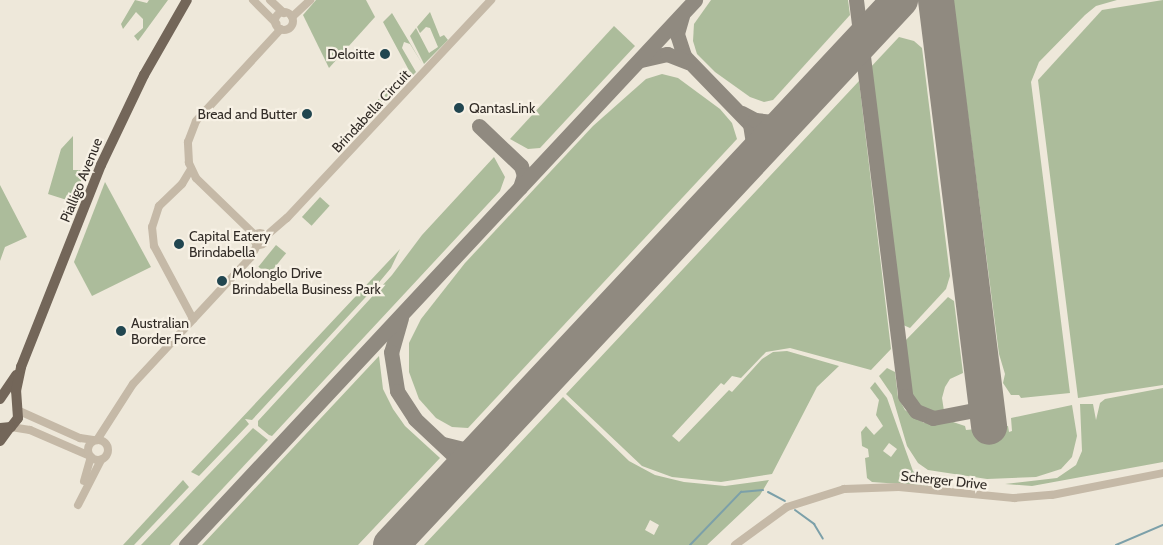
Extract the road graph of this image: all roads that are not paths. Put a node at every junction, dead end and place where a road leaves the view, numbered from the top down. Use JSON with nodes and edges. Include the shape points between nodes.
{"nodes":[{"id":1,"x":188,"y":0,"type":"edge"},
{"id":2,"x":253,"y":0,"type":"edge"},
{"id":3,"x":270,"y":0,"type":"edge"},
{"id":4,"x":310,"y":0,"type":"edge"},
{"id":5,"x":491,"y":0,"type":"edge"},
{"id":6,"x":288,"y":15,"type":"junction"},
{"id":7,"x":278,"y":26,"type":"junction"},
{"id":8,"x":191,"y":168,"type":"junction"},
{"id":9,"x":198,"y":180,"type":"junction"},
{"id":10,"x":177,"y":190,"type":"junction"},
{"id":11,"x":255,"y":235,"type":"junction"},
{"id":12,"x":266,"y":236,"type":"junction"},
{"id":13,"x":257,"y":245,"type":"junction"},
{"id":14,"x":193,"y":319,"type":"junction"},
{"id":15,"x":21,"y":367,"type":"junction"},
{"id":16,"x":0,"y":400,"type":"edge"},
{"id":17,"x":17,"y":409,"type":"junction"},
{"id":18,"x":7,"y":427,"type":"edge"},
{"id":19,"x":0,"y":441,"type":"edge"},
{"id":20,"x":99,"y":441,"type":"junction"},
{"id":21,"x":90,"y":457,"type":"junction"},
{"id":22,"x":101,"y":460,"type":"junction"},
{"id":23,"x":1163,"y":473,"type":"edge"},
{"id":24,"x":83,"y":483,"type":"dead end"},
{"id":25,"x":78,"y":505,"type":"dead end"},
{"id":26,"x":736,"y":545,"type":"edge"}],
"edges":[{"from":1,"to":15,"type":"main road","name":"Pialligo Avenue","via":[[118,127]]},
{"from":2,"to":7,"type":"street"},
{"from":3,"to":6,"type":"street"},
{"from":4,"to":6,"type":"street"},
{"from":5,"to":12,"type":"street","name":"Brindabella Circuit","via":[[291,214]]},
{"from":6,"to":7,"type":"street","via":[[277,17]]},
{"from":6,"to":7,"type":"street","via":[[291,27]]},
{"from":7,"to":8,"type":"street","via":[[196,122],[188,142]]},
{"from":8,"to":9,"type":"street"},
{"from":8,"to":10,"type":"street"},
{"from":9,"to":10,"type":"street"},
{"from":9,"to":11,"type":"street"},
{"from":10,"to":14,"type":"street","via":[[155,213],[152,238]]},
{"from":11,"to":12,"type":"street","via":[[261,233]]},
{"from":11,"to":13,"type":"street"},
{"from":12,"to":13,"type":"street","via":[[266,243]]},
{"from":13,"to":14,"type":"street","via":[[251,257]]},
{"from":14,"to":20,"type":"street","via":[[133,384]]},
{"from":15,"to":16,"type":"main road","name":"Pialligo Avenue"},
{"from":15,"to":17,"type":"main road","name":"Pialligo Avenue","via":[[16,388]]},
{"from":16,"to":17,"type":"main road","via":[[8,401]]},
{"from":17,"to":18,"type":"main road","name":"Pialligo Avenue","via":[[16,421]]},
{"from":17,"to":20,"type":"street","via":[[72,434]]},
{"from":18,"to":19,"type":"main road"},
{"from":18,"to":21,"type":"street","via":[[28,430]]},
{"from":20,"to":21,"type":"street","via":[[88,447]]},
{"from":20,"to":22,"type":"street","via":[[108,453]]},
{"from":21,"to":22,"type":"street"},
{"from":21,"to":24,"type":"street"},
{"from":22,"to":25,"type":"street"},
{"from":23,"to":26,"type":"street","name":"Scherger Drive","via":[[1033,497],[871,487],[825,493],[791,506]]}]}
